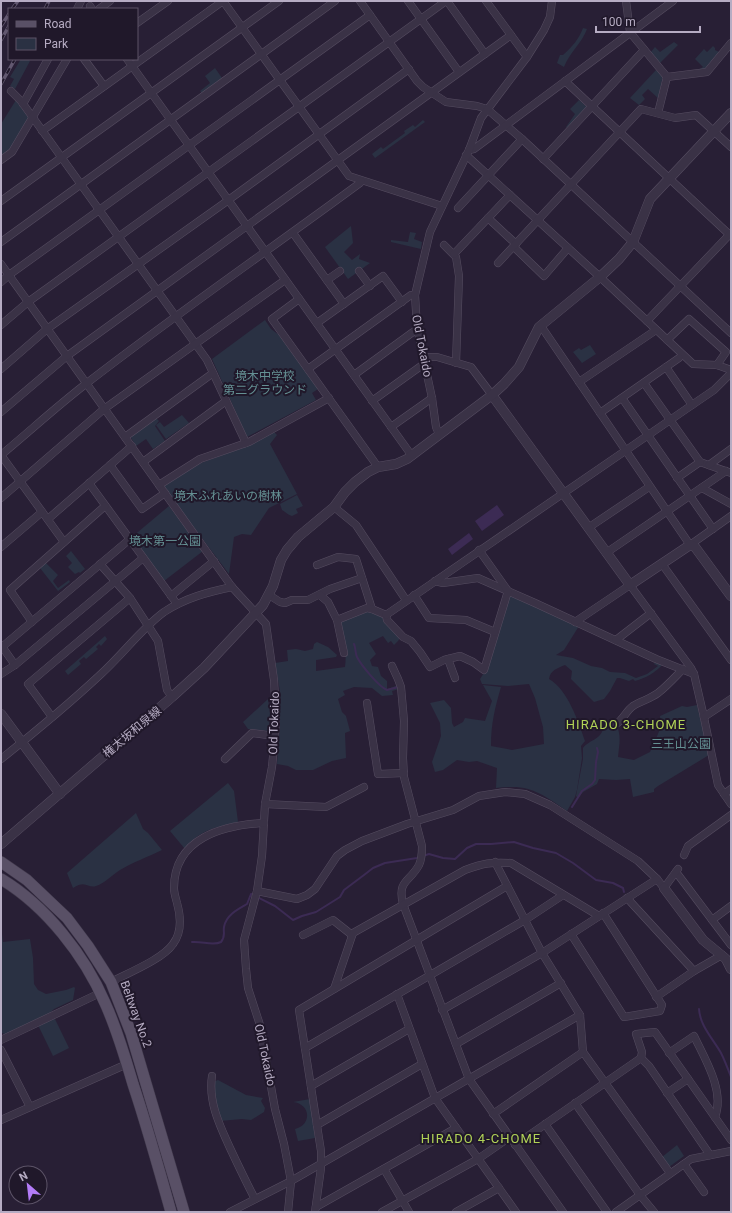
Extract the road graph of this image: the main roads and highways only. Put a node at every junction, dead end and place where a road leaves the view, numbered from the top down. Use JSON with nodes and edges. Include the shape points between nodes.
{"nodes":[{"id":1,"x":1,"y":862,"type":"edge"},
{"id":2,"x":1,"y":879,"type":"edge"},
{"id":3,"x":171,"y":1212,"type":"edge"},
{"id":4,"x":184,"y":1212,"type":"edge"}],
"edges":[{"from":1,"to":4,"type":"main road","name":"Beltway No.2","via":[[27,880],[67,918],[111,982],[131,1033]]},
{"from":2,"to":3,"type":"main road","name":"Beltway No.2","via":[[36,906],[64,936],[92,977],[118,1036]]}]}
